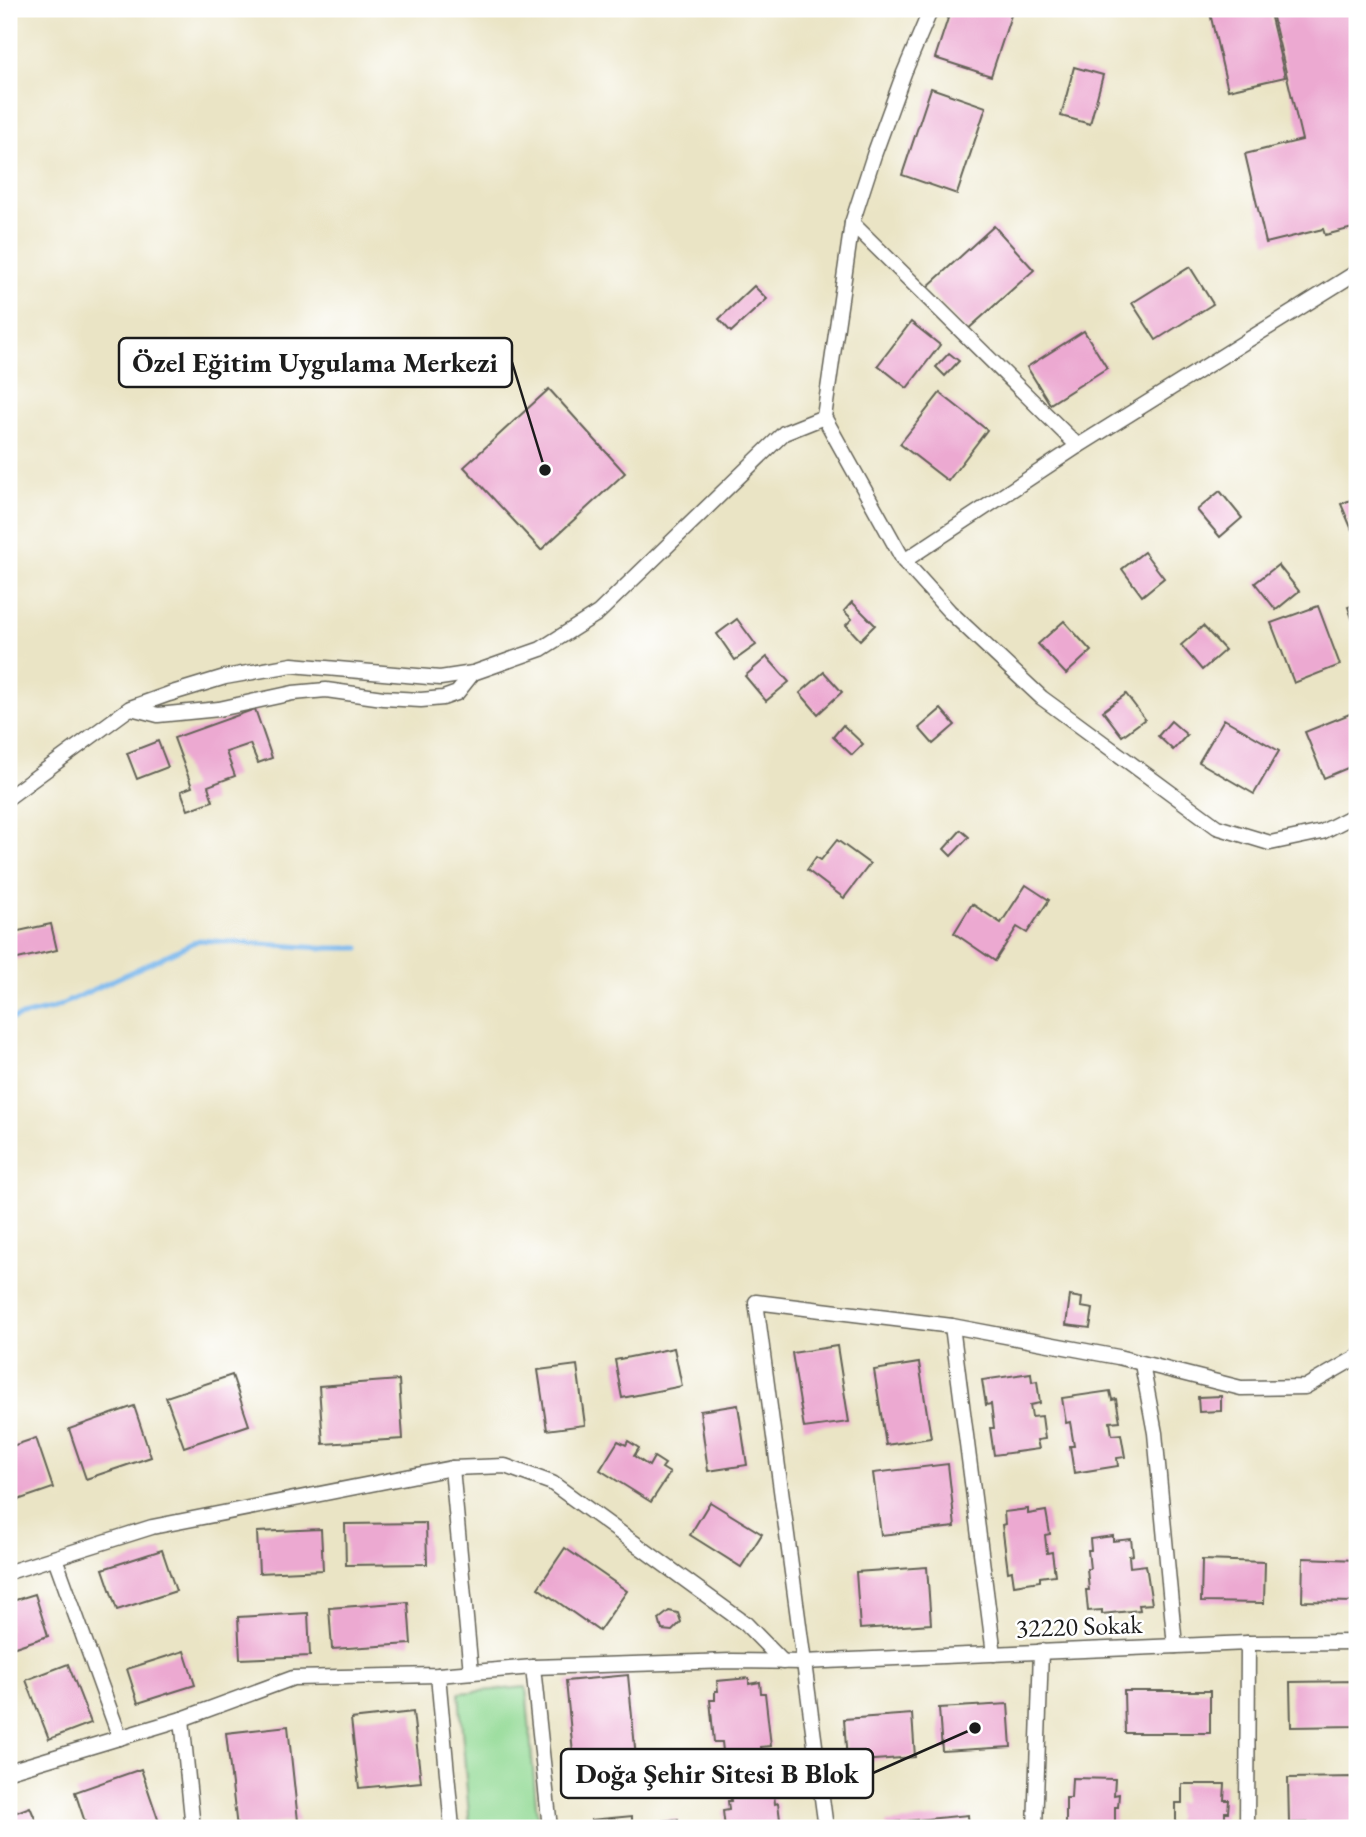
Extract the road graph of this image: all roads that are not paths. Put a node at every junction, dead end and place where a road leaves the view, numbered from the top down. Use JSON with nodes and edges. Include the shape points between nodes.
{"nodes":[{"id":1,"x":931,"y":9,"type":"edge"},
{"id":2,"x":852,"y":223,"type":"junction"},
{"id":3,"x":1357,"y":272,"type":"edge"},
{"id":4,"x":824,"y":416,"type":"junction"},
{"id":5,"x":1079,"y":446,"type":"junction"},
{"id":6,"x":904,"y":561,"type":"junction"},
{"id":7,"x":473,"y":673,"type":"junction"},
{"id":8,"x":130,"y":708,"type":"junction"},
{"id":9,"x":12,"y":794,"type":"edge"},
{"id":10,"x":1357,"y":814,"type":"edge"},
{"id":11,"x":952,"y":1326,"type":"junction"},
{"id":12,"x":1357,"y":1357,"type":"edge"},
{"id":13,"x":1142,"y":1364,"type":"junction"},
{"id":14,"x":452,"y":1468,"type":"junction"},
{"id":15,"x":55,"y":1558,"type":"junction"},
{"id":16,"x":9,"y":1572,"type":"edge"},
{"id":17,"x":1357,"y":1642,"type":"edge"},
{"id":18,"x":1248,"y":1643,"type":"junction"},
{"id":19,"x":1175,"y":1646,"type":"junction"},
{"id":20,"x":1041,"y":1651,"type":"junction"},
{"id":21,"x":994,"y":1654,"type":"junction"},
{"id":22,"x":783,"y":1662,"type":"junction"},
{"id":23,"x":803,"y":1662,"type":"junction"},
{"id":24,"x":533,"y":1667,"type":"junction"},
{"id":25,"x":471,"y":1672,"type":"junction"},
{"id":26,"x":438,"y":1675,"type":"junction"},
{"id":27,"x":181,"y":1719,"type":"junction"},
{"id":28,"x":120,"y":1738,"type":"junction"},
{"id":29,"x":9,"y":1771,"type":"edge"},
{"id":30,"x":193,"y":1828,"type":"edge"},
{"id":31,"x":452,"y":1828,"type":"edge"},
{"id":32,"x":551,"y":1828,"type":"edge"},
{"id":33,"x":826,"y":1828,"type":"edge"},
{"id":34,"x":1035,"y":1828,"type":"edge"},
{"id":35,"x":1247,"y":1828,"type":"edge"}],
"edges":[{"from":1,"to":2,"type":"street"},
{"from":2,"to":4,"type":"street"},
{"from":2,"to":5,"type":"street"},
{"from":3,"to":5,"type":"street"},
{"from":4,"to":6,"type":"street"},
{"from":4,"to":7,"type":"street","via":[[784,433],[598,613],[541,649]]},
{"from":5,"to":6,"type":"street"},
{"from":6,"to":10,"type":"street","via":[[949,611],[1042,698],[1217,827],[1270,843],[1322,832]]},
{"from":7,"to":8,"type":"street","via":[[440,678],[292,665],[225,677]]},
{"from":7,"to":8,"type":"street","via":[[457,693],[443,698],[383,698],[326,690],[159,715]]},
{"from":8,"to":9,"type":"street"},
{"from":11,"to":13,"type":"street"},
{"from":11,"to":21,"type":"street"},
{"from":11,"to":23,"type":"street","via":[[756,1302]]},
{"from":12,"to":13,"type":"street","via":[[1305,1387],[1241,1388]]},
{"from":13,"to":19,"type":"street","via":[[1155,1433]]},
{"from":14,"to":15,"type":"street","via":[[152,1527]]},
{"from":14,"to":22,"type":"street","via":[[505,1466],[552,1483],[746,1624]]},
{"from":14,"to":25,"type":"street"},
{"from":15,"to":16,"type":"street"},
{"from":15,"to":28,"type":"street"},
{"from":17,"to":18,"type":"street","name":"32220 Sokak"},
{"from":18,"to":19,"type":"street","name":"32220 Sokak"},
{"from":18,"to":35,"type":"street"},
{"from":19,"to":20,"type":"street","name":"32220 Sokak"},
{"from":20,"to":21,"type":"street","name":"32220 Sokak"},
{"from":20,"to":34,"type":"street"},
{"from":21,"to":23,"type":"street","name":"32220 Sokak"},
{"from":22,"to":23,"type":"street","name":"32220 Sokak"},
{"from":22,"to":24,"type":"street","name":"32220 Sokak"},
{"from":23,"to":33,"type":"street"},
{"from":24,"to":25,"type":"street","name":"32220 Sokak"},
{"from":24,"to":32,"type":"street"},
{"from":25,"to":26,"type":"street","name":"32220 Sokak"},
{"from":26,"to":27,"type":"street","name":"32220 Sokak","via":[[293,1678]]},
{"from":26,"to":31,"type":"street"},
{"from":27,"to":28,"type":"street","name":"32220 Sokak"},
{"from":27,"to":30,"type":"street"},
{"from":28,"to":29,"type":"street","name":"32220 Sokak"}]}
